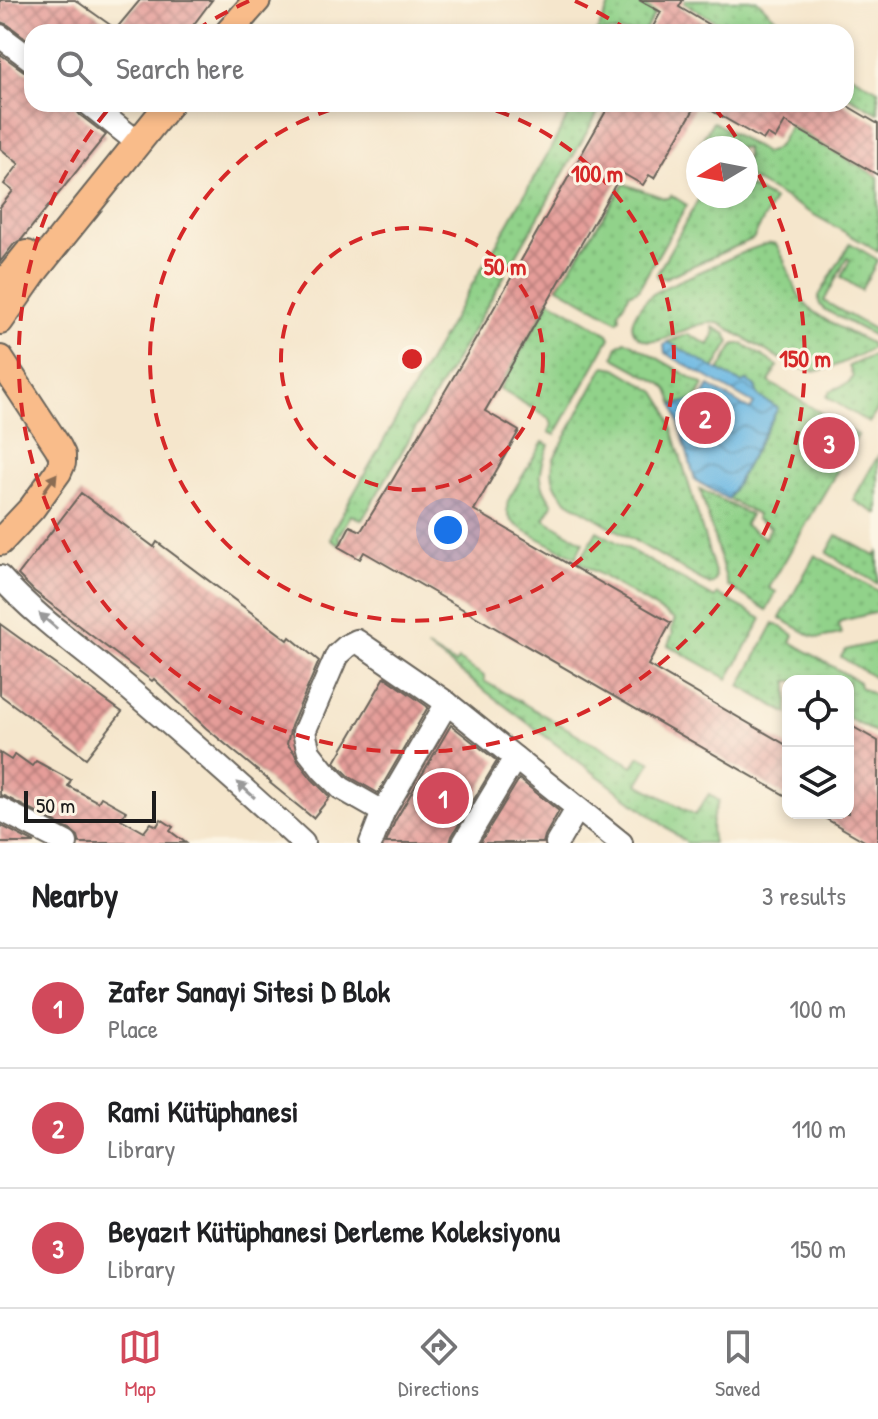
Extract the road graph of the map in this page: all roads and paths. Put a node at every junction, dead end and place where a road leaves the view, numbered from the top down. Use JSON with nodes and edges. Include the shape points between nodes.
{"nodes":[{"id":1,"x":238,"y":0,"type":"edge"},
{"id":2,"x":257,"y":0,"type":"edge"},
{"id":3,"x":218,"y":24,"type":"edge"},
{"id":4,"x":236,"y":24,"type":"edge"},
{"id":5,"x":0,"y":36,"type":"edge"},
{"id":6,"x":24,"y":54,"type":"edge"},
{"id":7,"x":99,"y":112,"type":"edge"},
{"id":8,"x":148,"y":112,"type":"edge"},
{"id":9,"x":160,"y":112,"type":"edge"},
{"id":10,"x":132,"y":138,"type":"junction"},
{"id":11,"x":3,"y":277,"type":"edge"},
{"id":12,"x":0,"y":321,"type":"edge"},
{"id":13,"x":0,"y":359,"type":"edge"},
{"id":14,"x":0,"y":542,"type":"edge"},
{"id":15,"x":0,"y":577,"type":"edge"},
{"id":16,"x":447,"y":703,"type":"junction"},
{"id":17,"x":515,"y":758,"type":"junction"},
{"id":18,"x":0,"y":809,"type":"edge"},
{"id":19,"x":577,"y":809,"type":"junction"},
{"id":20,"x":383,"y":812,"type":"junction"},
{"id":21,"x":373,"y":842,"type":"edge"},
{"id":22,"x":66,"y":843,"type":"edge"},
{"id":23,"x":303,"y":843,"type":"edge"},
{"id":24,"x":464,"y":843,"type":"edge"},
{"id":25,"x":557,"y":843,"type":"edge"},
{"id":26,"x":621,"y":843,"type":"edge"}],
"edges":[{"from":1,"to":3,"type":"main road"},
{"from":2,"to":4,"type":"main road"},
{"from":5,"to":6,"type":"street"},
{"from":7,"to":10,"type":"street"},
{"from":8,"to":10,"type":"main road"},
{"from":9,"to":10,"type":"main road"},
{"from":10,"to":11,"type":"main road"},
{"from":10,"to":12,"type":"main road"},
{"from":14,"to":13,"type":"main road","one_way":true,"via":[[32,508],[62,463],[58,447]]},
{"from":23,"to":15,"type":"street","one_way":true},
{"from":16,"to":17,"type":"street"},
{"from":16,"to":20,"type":"street"},
{"from":16,"to":20,"type":"street","via":[[357,641],[337,655],[304,732],[309,752],[341,788]]},
{"from":17,"to":19,"type":"street"},
{"from":17,"to":24,"type":"street"},
{"from":18,"to":22,"type":"street"},
{"from":19,"to":25,"type":"street"},
{"from":19,"to":26,"type":"street"},
{"from":20,"to":21,"type":"street"}]}
